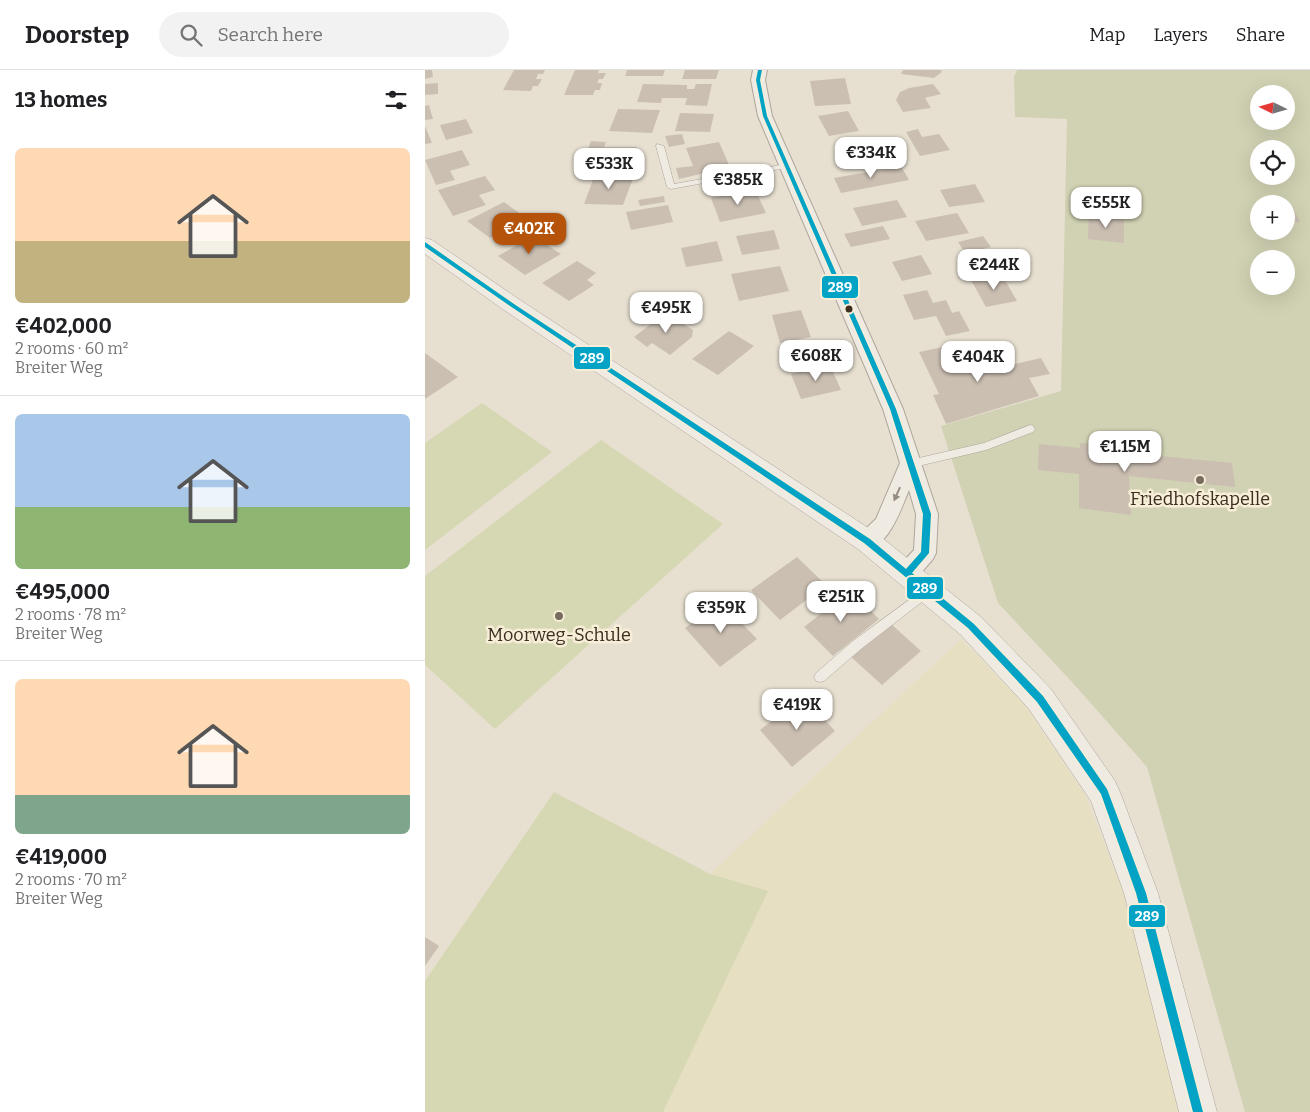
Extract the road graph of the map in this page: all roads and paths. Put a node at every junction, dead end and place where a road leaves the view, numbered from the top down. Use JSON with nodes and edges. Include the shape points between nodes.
{"nodes":[{"id":1,"x":760,"y":70,"type":"edge"},
{"id":2,"x":659,"y":146,"type":"dead end"},
{"id":3,"x":787,"y":166,"type":"junction"},
{"id":4,"x":425,"y":244,"type":"edge"},
{"id":5,"x":1030,"y":429,"type":"dead end"},
{"id":6,"x":910,"y":464,"type":"junction"},
{"id":7,"x":867,"y":542,"type":"junction"},
{"id":8,"x":917,"y":582,"type":"junction"},
{"id":9,"x":820,"y":677,"type":"dead end"},
{"id":10,"x":1197,"y":1112,"type":"edge"}],
"edges":[{"from":1,"to":3,"type":"street","via":[[758,80],[765,116]]},
{"from":2,"to":3,"type":"lane","via":[[671,187]]},
{"from":3,"to":6,"type":"street","via":[[893,409]]},
{"from":4,"to":7,"type":"street","via":[[511,305]]},
{"from":5,"to":6,"type":"lane","via":[[986,446]]},
{"from":6,"to":7,"type":"street","one_way":true,"via":[[884,524]]},
{"from":6,"to":8,"type":"street","via":[[927,514],[925,554]]},
{"from":7,"to":8,"type":"street"},
{"from":8,"to":9,"type":"lane","via":[[857,645]]},
{"from":8,"to":10,"type":"street","via":[[971,626],[1040,699],[1104,792],[1141,893]]}]}
